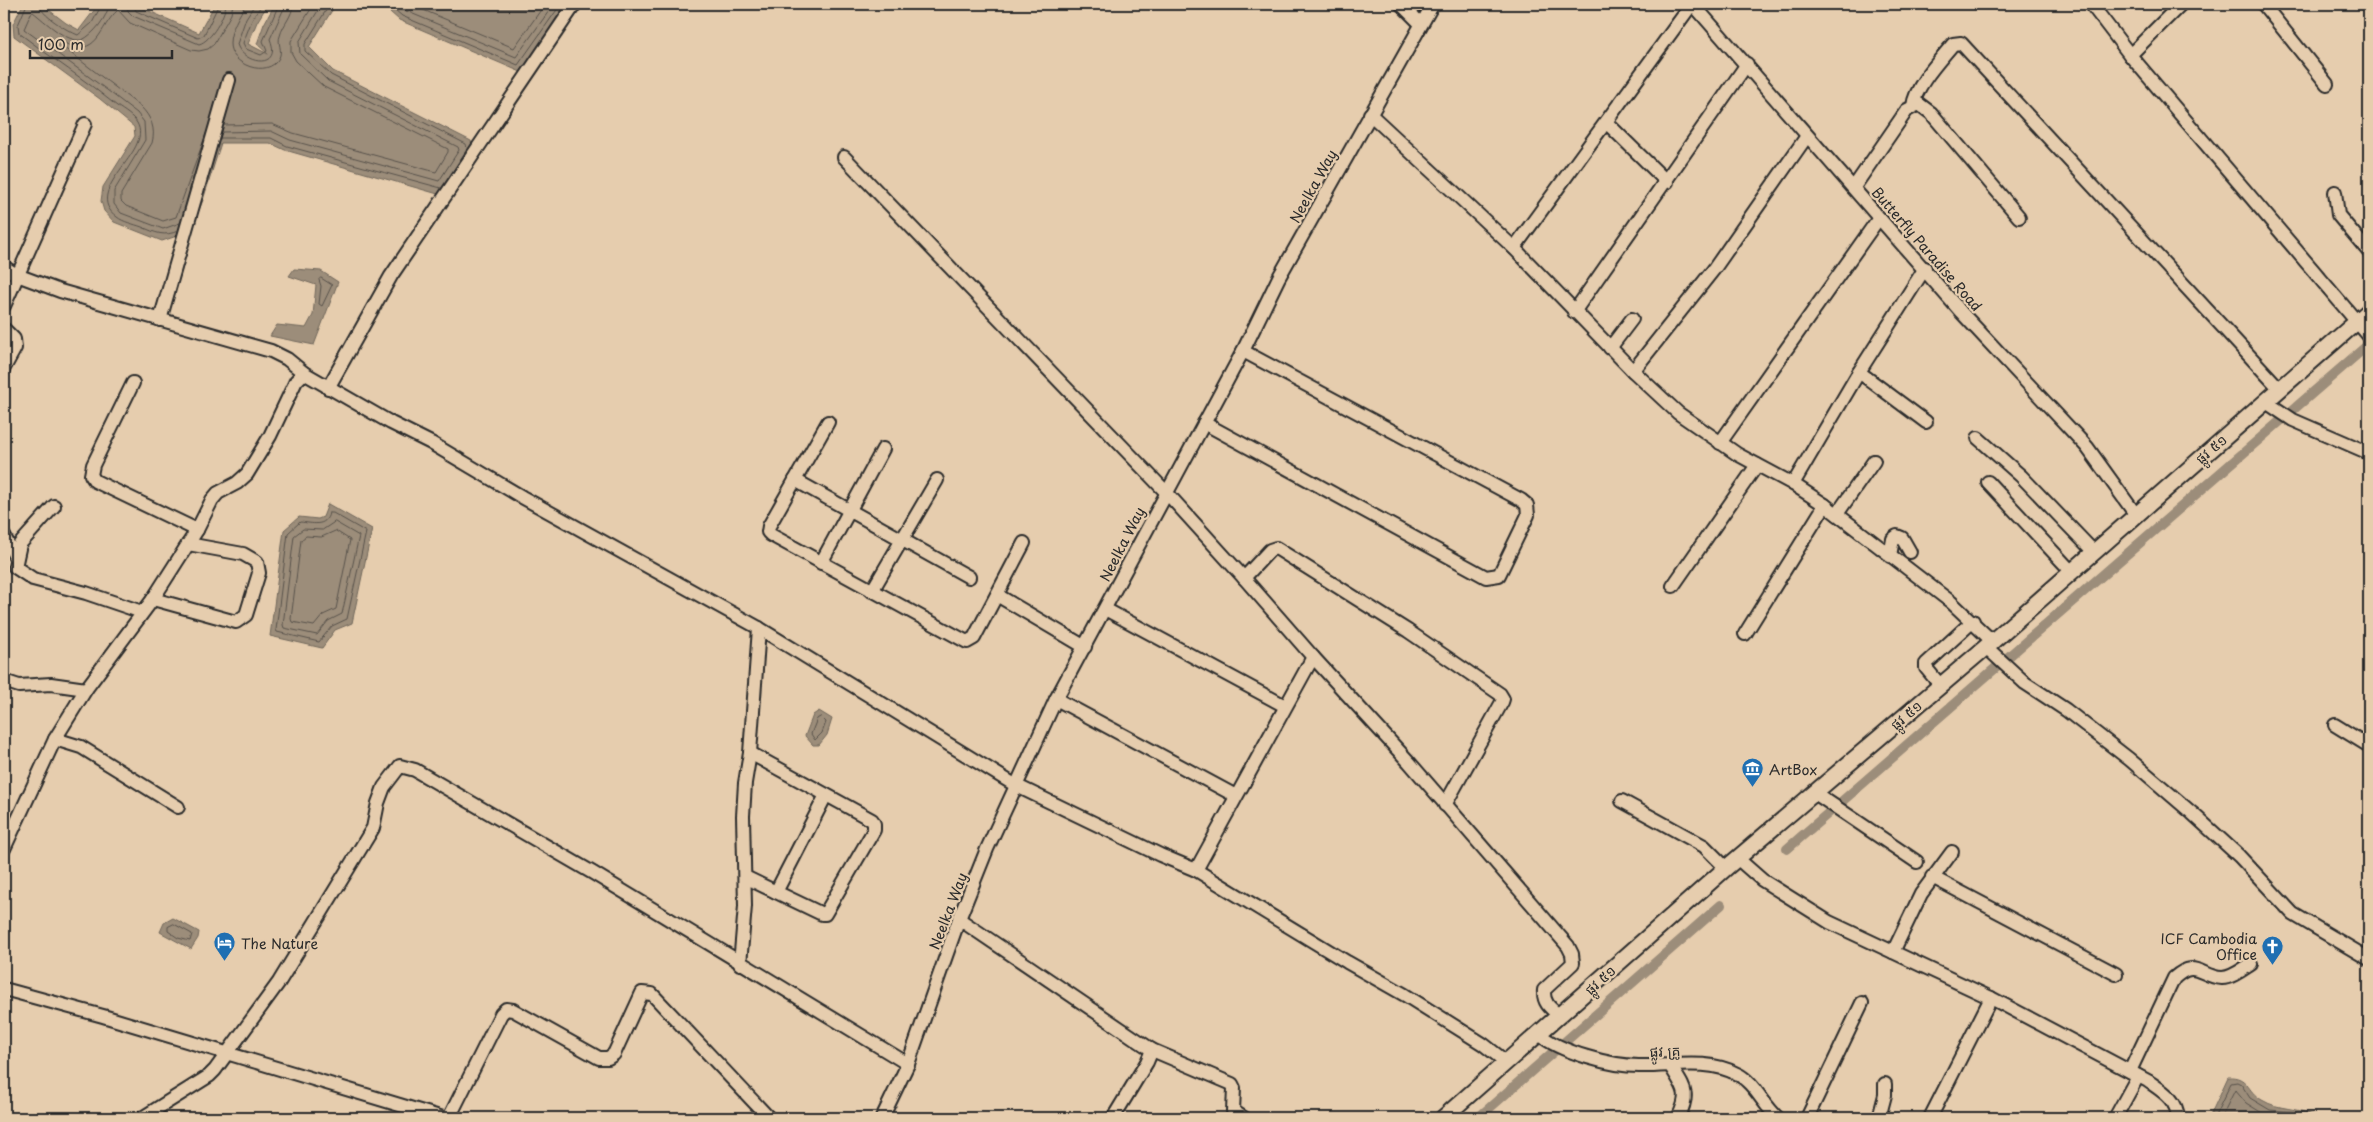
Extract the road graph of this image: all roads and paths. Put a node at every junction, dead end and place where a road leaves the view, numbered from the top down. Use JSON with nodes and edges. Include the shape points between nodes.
{"nodes":[{"id":1,"x":575,"y":4,"type":"edge"},
{"id":2,"x":1401,"y":4,"type":"edge"},
{"id":3,"x":1433,"y":4,"type":"edge"},
{"id":4,"x":1692,"y":4,"type":"edge"},
{"id":5,"x":2090,"y":4,"type":"edge"},
{"id":6,"x":2181,"y":4,"type":"edge"},
{"id":7,"x":2263,"y":4,"type":"edge"},
{"id":8,"x":1422,"y":24,"type":"junction"},
{"id":9,"x":2130,"y":56,"type":"junction"},
{"id":10,"x":1746,"y":64,"type":"junction"},
{"id":11,"x":229,"y":80,"type":"dead end"},
{"id":12,"x":2327,"y":84,"type":"dead end"},
{"id":13,"x":1913,"y":106,"type":"junction"},
{"id":14,"x":1370,"y":114,"type":"junction"},
{"id":15,"x":1607,"y":123,"type":"junction"},
{"id":16,"x":85,"y":124,"type":"dead end"},
{"id":17,"x":1807,"y":136,"type":"junction"},
{"id":18,"x":844,"y":157,"type":"dead end"},
{"id":19,"x":1667,"y":182,"type":"junction"},
{"id":20,"x":1854,"y":187,"type":"junction"},
{"id":21,"x":2335,"y":192,"type":"dead end"},
{"id":22,"x":2019,"y":217,"type":"dead end"},
{"id":23,"x":1880,"y":218,"type":"junction"},
{"id":24,"x":1514,"y":248,"type":"junction"},
{"id":25,"x":2369,"y":252,"type":"edge"},
{"id":26,"x":4,"y":266,"type":"edge"},
{"id":27,"x":1925,"y":268,"type":"junction"},
{"id":28,"x":17,"y":275,"type":"junction"},
{"id":29,"x":4,"y":306,"type":"edge"},
{"id":30,"x":2369,"y":311,"type":"edge"},
{"id":31,"x":1574,"y":312,"type":"junction"},
{"id":32,"x":160,"y":320,"type":"junction"},
{"id":33,"x":1632,"y":320,"type":"dead end"},
{"id":34,"x":4,"y":329,"type":"edge"},
{"id":35,"x":2363,"y":330,"type":"edge"},
{"id":36,"x":1610,"y":348,"type":"junction"},
{"id":37,"x":1243,"y":351,"type":"junction"},
{"id":38,"x":4,"y":368,"type":"edge"},
{"id":39,"x":1633,"y":371,"type":"junction"},
{"id":40,"x":1859,"y":372,"type":"junction"},
{"id":41,"x":304,"y":373,"type":"junction"},
{"id":42,"x":133,"y":383,"type":"dead end"},
{"id":43,"x":328,"y":388,"type":"junction"},
{"id":44,"x":2280,"y":389,"type":"junction"},
{"id":45,"x":2266,"y":402,"type":"junction"},
{"id":46,"x":828,"y":422,"type":"dead end"},
{"id":47,"x":1926,"y":422,"type":"dead end"},
{"id":48,"x":1204,"y":423,"type":"junction"},
{"id":49,"x":1978,"y":438,"type":"dead end"},
{"id":50,"x":1720,"y":443,"type":"junction"},
{"id":51,"x":883,"y":448,"type":"dead end"},
{"id":52,"x":2369,"y":453,"type":"edge"},
{"id":53,"x":1874,"y":461,"type":"dead end"},
{"id":54,"x":1756,"y":465,"type":"junction"},
{"id":55,"x":795,"y":480,"type":"junction"},
{"id":56,"x":937,"y":480,"type":"dead end"},
{"id":57,"x":1988,"y":482,"type":"dead end"},
{"id":58,"x":1794,"y":484,"type":"junction"},
{"id":59,"x":1166,"y":492,"type":"junction"},
{"id":60,"x":1826,"y":504,"type":"junction"},
{"id":61,"x":2129,"y":505,"type":"junction"},
{"id":62,"x":54,"y":506,"type":"dead end"},
{"id":63,"x":849,"y":510,"type":"junction"},
{"id":64,"x":1837,"y":514,"type":"junction"},
{"id":65,"x":197,"y":530,"type":"junction"},
{"id":66,"x":4,"y":536,"type":"edge"},
{"id":67,"x":903,"y":540,"type":"junction"},
{"id":68,"x":1024,"y":543,"type":"dead end"},
{"id":69,"x":2086,"y":543,"type":"junction"},
{"id":70,"x":188,"y":544,"type":"junction"},
{"id":71,"x":1910,"y":552,"type":"dead end"},
{"id":72,"x":1890,"y":556,"type":"junction"},
{"id":73,"x":16,"y":559,"type":"junction"},
{"id":74,"x":820,"y":563,"type":"junction"},
{"id":75,"x":2065,"y":564,"type":"junction"},
{"id":76,"x":969,"y":577,"type":"dead end"},
{"id":77,"x":1244,"y":578,"type":"junction"},
{"id":78,"x":1673,"y":586,"type":"dead end"},
{"id":79,"x":872,"y":591,"type":"junction"},
{"id":80,"x":997,"y":595,"type":"junction"},
{"id":81,"x":153,"y":599,"type":"junction"},
{"id":82,"x":1105,"y":609,"type":"junction"},
{"id":83,"x":142,"y":612,"type":"junction"},
{"id":84,"x":759,"y":628,"type":"junction"},
{"id":85,"x":1745,"y":634,"type":"dead end"},
{"id":86,"x":1985,"y":637,"type":"junction"},
{"id":87,"x":1084,"y":647,"type":"junction"},
{"id":88,"x":1313,"y":657,"type":"junction"},
{"id":89,"x":1934,"y":678,"type":"junction"},
{"id":90,"x":4,"y":681,"type":"edge"},
{"id":91,"x":86,"y":689,"type":"junction"},
{"id":92,"x":1056,"y":699,"type":"junction"},
{"id":93,"x":1285,"y":706,"type":"junction"},
{"id":94,"x":2335,"y":726,"type":"dead end"},
{"id":95,"x":54,"y":739,"type":"junction"},
{"id":96,"x":2369,"y":746,"type":"edge"},
{"id":97,"x":750,"y":753,"type":"junction"},
{"id":98,"x":1015,"y":785,"type":"junction"},
{"id":99,"x":826,"y":795,"type":"junction"},
{"id":100,"x":1236,"y":796,"type":"junction"},
{"id":101,"x":1820,"y":796,"type":"junction"},
{"id":102,"x":1622,"y":801,"type":"dead end"},
{"id":103,"x":1445,"y":805,"type":"junction"},
{"id":104,"x":178,"y":806,"type":"dead end"},
{"id":105,"x":4,"y":849,"type":"edge"},
{"id":106,"x":1952,"y":852,"type":"dead end"},
{"id":107,"x":1723,"y":860,"type":"junction"},
{"id":108,"x":1917,"y":862,"type":"dead end"},
{"id":109,"x":1196,"y":870,"type":"junction"},
{"id":110,"x":745,"y":877,"type":"junction"},
{"id":111,"x":1932,"y":877,"type":"junction"},
{"id":112,"x":776,"y":892,"type":"junction"},
{"id":113,"x":959,"y":918,"type":"junction"},
{"id":114,"x":1893,"y":952,"type":"junction"},
{"id":115,"x":2369,"y":960,"type":"edge"},
{"id":116,"x":740,"y":964,"type":"junction"},
{"id":117,"x":2251,"y":964,"type":"dead end"},
{"id":118,"x":2116,"y":974,"type":"dead end"},
{"id":119,"x":4,"y":989,"type":"edge"},
{"id":120,"x":1991,"y":998,"type":"junction"},
{"id":121,"x":1862,"y":1003,"type":"dead end"},
{"id":122,"x":1560,"y":1016,"type":"junction"},
{"id":123,"x":1543,"y":1036,"type":"junction"},
{"id":124,"x":1152,"y":1050,"type":"junction"},
{"id":125,"x":227,"y":1053,"type":"junction"},
{"id":126,"x":1506,"y":1062,"type":"junction"},
{"id":127,"x":908,"y":1064,"type":"junction"},
{"id":128,"x":1670,"y":1066,"type":"junction"},
{"id":129,"x":2134,"y":1074,"type":"junction"},
{"id":130,"x":1885,"y":1084,"type":"dead end"},
{"id":131,"x":142,"y":1118,"type":"edge"},
{"id":132,"x":443,"y":1118,"type":"edge"},
{"id":133,"x":449,"y":1118,"type":"edge"},
{"id":134,"x":769,"y":1118,"type":"edge"},
{"id":135,"x":882,"y":1118,"type":"edge"},
{"id":136,"x":1113,"y":1118,"type":"edge"},
{"id":137,"x":1244,"y":1118,"type":"edge"},
{"id":138,"x":1443,"y":1118,"type":"edge"},
{"id":139,"x":1678,"y":1118,"type":"edge"},
{"id":140,"x":1778,"y":1118,"type":"edge"},
{"id":141,"x":1807,"y":1118,"type":"edge"},
{"id":142,"x":1879,"y":1118,"type":"edge"},
{"id":143,"x":1930,"y":1118,"type":"edge"},
{"id":144,"x":2115,"y":1118,"type":"edge"},
{"id":145,"x":2178,"y":1118,"type":"edge"}],
"edges":[{"from":1,"to":43,"type":"street","via":[[391,276]]},
{"from":2,"to":8,"type":"street"},
{"from":3,"to":8,"type":"street","name":"Neelka Way"},
{"from":4,"to":10,"type":"street","name":"Butterfly Paradise Road"},
{"from":4,"to":15,"type":"street"},
{"from":5,"to":9,"type":"street"},
{"from":6,"to":9,"type":"street"},
{"from":7,"to":12,"type":"street"},
{"from":8,"to":14,"type":"street","name":"Neelka Way"},
{"from":9,"to":35,"type":"street"},
{"from":10,"to":17,"type":"street","name":"Butterfly Paradise Road"},
{"from":10,"to":19,"type":"street"},
{"from":11,"to":32,"type":"street"},
{"from":13,"to":20,"type":"street"},
{"from":13,"to":22,"type":"street","via":[[1919,104],[1931,113]]},
{"from":13,"to":44,"type":"street","via":[[1914,96],[1941,58],[1953,44],[1961,43]]},
{"from":14,"to":24,"type":"street"},
{"from":14,"to":37,"type":"street","name":"Neelka Way","via":[[1279,277]]},
{"from":15,"to":19,"type":"street"},
{"from":15,"to":24,"type":"street"},
{"from":16,"to":28,"type":"street"},
{"from":17,"to":20,"type":"street","name":"Butterfly Paradise Road"},
{"from":17,"to":39,"type":"street","via":[[1714,268]]},
{"from":18,"to":59,"type":"street"},
{"from":19,"to":31,"type":"street"},
{"from":20,"to":23,"type":"street","name":"Butterfly Paradise Road"},
{"from":21,"to":25,"type":"street","via":[[2338,215]]},
{"from":23,"to":27,"type":"street","name":"Butterfly Paradise Road"},
{"from":23,"to":50,"type":"street"},
{"from":24,"to":31,"type":"street"},
{"from":26,"to":28,"type":"street"},
{"from":27,"to":40,"type":"street"},
{"from":27,"to":61,"type":"street","name":"Butterfly Paradise Road","via":[[2083,442]]},
{"from":28,"to":29,"type":"street"},
{"from":28,"to":32,"type":"street"},
{"from":30,"to":35,"type":"main road","name":"ផ្លូវ ៥១"},
{"from":31,"to":36,"type":"street"},
{"from":32,"to":41,"type":"street","via":[[271,351]]},
{"from":33,"to":36,"type":"street"},
{"from":34,"to":38,"type":"street","via":[[14,338],[15,348]]},
{"from":35,"to":44,"type":"main road","name":"ផ្លូវ ៥១"},
{"from":36,"to":39,"type":"street"},
{"from":37,"to":48,"type":"street","name":"Neelka Way"},
{"from":37,"to":48,"type":"street","via":[[1527,505],[1528,515],[1499,575],[1486,578]]},
{"from":39,"to":50,"type":"street","via":[[1678,413]]},
{"from":40,"to":47,"type":"street"},
{"from":40,"to":58,"type":"street"},
{"from":41,"to":43,"type":"street"},
{"from":41,"to":65,"type":"street","via":[[296,381],[270,436],[247,474],[218,493]]},
{"from":42,"to":65,"type":"street","via":[[91,475],[95,481]]},
{"from":43,"to":84,"type":"street","via":[[431,442]]},
{"from":44,"to":45,"type":"main road","name":"ផ្លូវ ៥១"},
{"from":45,"to":52,"type":"street","via":[[2293,420]]},
{"from":45,"to":61,"type":"main road","name":"ផ្លូវ ៥១"},
{"from":46,"to":55,"type":"street"},
{"from":48,"to":59,"type":"street","name":"Neelka Way"},
{"from":49,"to":69,"type":"street"},
{"from":50,"to":54,"type":"street"},
{"from":51,"to":63,"type":"street"},
{"from":53,"to":64,"type":"street"},
{"from":54,"to":58,"type":"street"},
{"from":54,"to":78,"type":"street"},
{"from":55,"to":63,"type":"street"},
{"from":55,"to":74,"type":"street","via":[[768,532]]},
{"from":56,"to":67,"type":"street"},
{"from":57,"to":75,"type":"street"},
{"from":58,"to":60,"type":"street"},
{"from":59,"to":77,"type":"street"},
{"from":59,"to":82,"type":"street","name":"Neelka Way"},
{"from":60,"to":64,"type":"street"},
{"from":60,"to":85,"type":"street"},
{"from":61,"to":69,"type":"main road","name":"ផ្លូវ ៥១"},
{"from":62,"to":73,"type":"street","via":[[20,544]]},
{"from":63,"to":67,"type":"street"},
{"from":63,"to":74,"type":"street"},
{"from":64,"to":72,"type":"street"},
{"from":65,"to":70,"type":"street"},
{"from":66,"to":73,"type":"street"},
{"from":67,"to":76,"type":"street"},
{"from":67,"to":79,"type":"street"},
{"from":68,"to":80,"type":"street"},
{"from":69,"to":75,"type":"main road","name":"ផ្លូវ ៥១"},
{"from":70,"to":81,"type":"street"},
{"from":70,"to":81,"type":"street","via":[[243,554],[257,562],[259,573],[246,615],[236,622]]},
{"from":71,"to":72,"type":"street","via":[[1902,538],[1897,536]]},
{"from":72,"to":86,"type":"street","via":[[1951,602]]},
{"from":73,"to":83,"type":"street","via":[[15,567],[33,579]]},
{"from":74,"to":79,"type":"street"},
{"from":75,"to":86,"type":"main road","name":"ផ្លូវ ៥១"},
{"from":77,"to":88,"type":"street"},
{"from":77,"to":103,"type":"street","via":[[1270,550],[1276,548],[1408,631],[1500,694],[1502,702]]},
{"from":79,"to":80,"type":"street","via":[[967,642],[974,638]]},
{"from":80,"to":87,"type":"street"},
{"from":81,"to":83,"type":"street"},
{"from":82,"to":87,"type":"street","name":"Neelka Way"},
{"from":82,"to":93,"type":"street"},
{"from":83,"to":91,"type":"street"},
{"from":84,"to":97,"type":"street"},
{"from":84,"to":98,"type":"street"},
{"from":86,"to":89,"type":"main road","name":"ផ្លូវ ៥១"},
{"from":86,"to":89,"type":"street","via":[[1929,659],[1926,666]]},
{"from":86,"to":115,"type":"street","via":[[2007,668],[2129,758],[2238,856],[2293,914]]},
{"from":87,"to":92,"type":"street","name":"Neelka Way"},
{"from":88,"to":93,"type":"street"},
{"from":88,"to":103,"type":"street","via":[[1410,762]]},
{"from":89,"to":101,"type":"main road","name":"ផ្លូវ ៥១"},
{"from":90,"to":91,"type":"street","via":[[19,686],[46,683]]},
{"from":91,"to":95,"type":"street"},
{"from":92,"to":98,"type":"street","name":"Neelka Way"},
{"from":92,"to":100,"type":"street"},
{"from":93,"to":100,"type":"street"},
{"from":94,"to":96,"type":"street"},
{"from":95,"to":104,"type":"street","via":[[81,747]]},
{"from":95,"to":105,"type":"street"},
{"from":97,"to":99,"type":"street"},
{"from":97,"to":110,"type":"street","via":[[745,783]]},
{"from":98,"to":109,"type":"street"},
{"from":98,"to":113,"type":"street","name":"Neelka Way"},
{"from":99,"to":112,"type":"street"},
{"from":99,"to":112,"type":"street","via":[[872,820],[874,830],[825,914]]},
{"from":100,"to":109,"type":"street"},
{"from":101,"to":107,"type":"main road","name":"ផ្លូវ ៥១"},
{"from":101,"to":108,"type":"street"},
{"from":102,"to":107,"type":"street","via":[[1698,842]]},
{"from":103,"to":122,"type":"street","via":[[1572,954],[1573,963],[1544,990],[1549,1007]]},
{"from":106,"to":111,"type":"street"},
{"from":107,"to":114,"type":"street","via":[[1829,922]]},
{"from":107,"to":122,"type":"main road","name":"ផ្លូវ ៥១"},
{"from":109,"to":126,"type":"street","via":[[1405,994],[1484,1044]]},
{"from":110,"to":112,"type":"street"},
{"from":110,"to":116,"type":"street","via":[[746,906]]},
{"from":111,"to":114,"type":"street","via":[[1911,911]]},
{"from":111,"to":118,"type":"street"},
{"from":113,"to":124,"type":"street"},
{"from":113,"to":127,"type":"street","name":"Neelka Way"},
{"from":114,"to":120,"type":"street"},
{"from":116,"to":125,"type":"street","via":[[593,873],[415,770],[400,766],[382,792],[373,828],[321,916],[279,982]]},
{"from":116,"to":127,"type":"street"},
{"from":117,"to":129,"type":"street","via":[[2225,978],[2191,968],[2182,970],[2174,978]]},
{"from":119,"to":125,"type":"street"},
{"from":120,"to":129,"type":"street"},
{"from":120,"to":143,"type":"street"},
{"from":121,"to":141,"type":"street"},
{"from":122,"to":123,"type":"main road","name":"ផ្លូវ ៥១"},
{"from":123,"to":126,"type":"main road","name":"ផ្លូវ ៥១"},
{"from":123,"to":128,"type":"street","name":"ផ្លូវ គ្រូ","via":[[1562,1050],[1629,1066]]},
{"from":124,"to":136,"type":"street"},
{"from":124,"to":137,"type":"street","via":[[1232,1084],[1233,1111]]},
{"from":125,"to":131,"type":"street","via":[[209,1076]]},
{"from":125,"to":132,"type":"street"},
{"from":126,"to":138,"type":"main road","name":"ផ្លូវ ៥១"},
{"from":127,"to":135,"type":"street","name":"Neelka Way"},
{"from":128,"to":139,"type":"street","via":[[1686,1093]]},
{"from":128,"to":140,"type":"street","name":"ផ្លូវ គ្រូ","via":[[1709,1066],[1736,1073]]},
{"from":129,"to":144,"type":"street"},
{"from":129,"to":145,"type":"street","via":[[2168,1095],[2177,1108]]},
{"from":130,"to":142,"type":"street"},
{"from":133,"to":134,"type":"street","via":[[506,1008],[599,1058],[608,1058],[614,1054],[642,993],[647,992]]}]}
